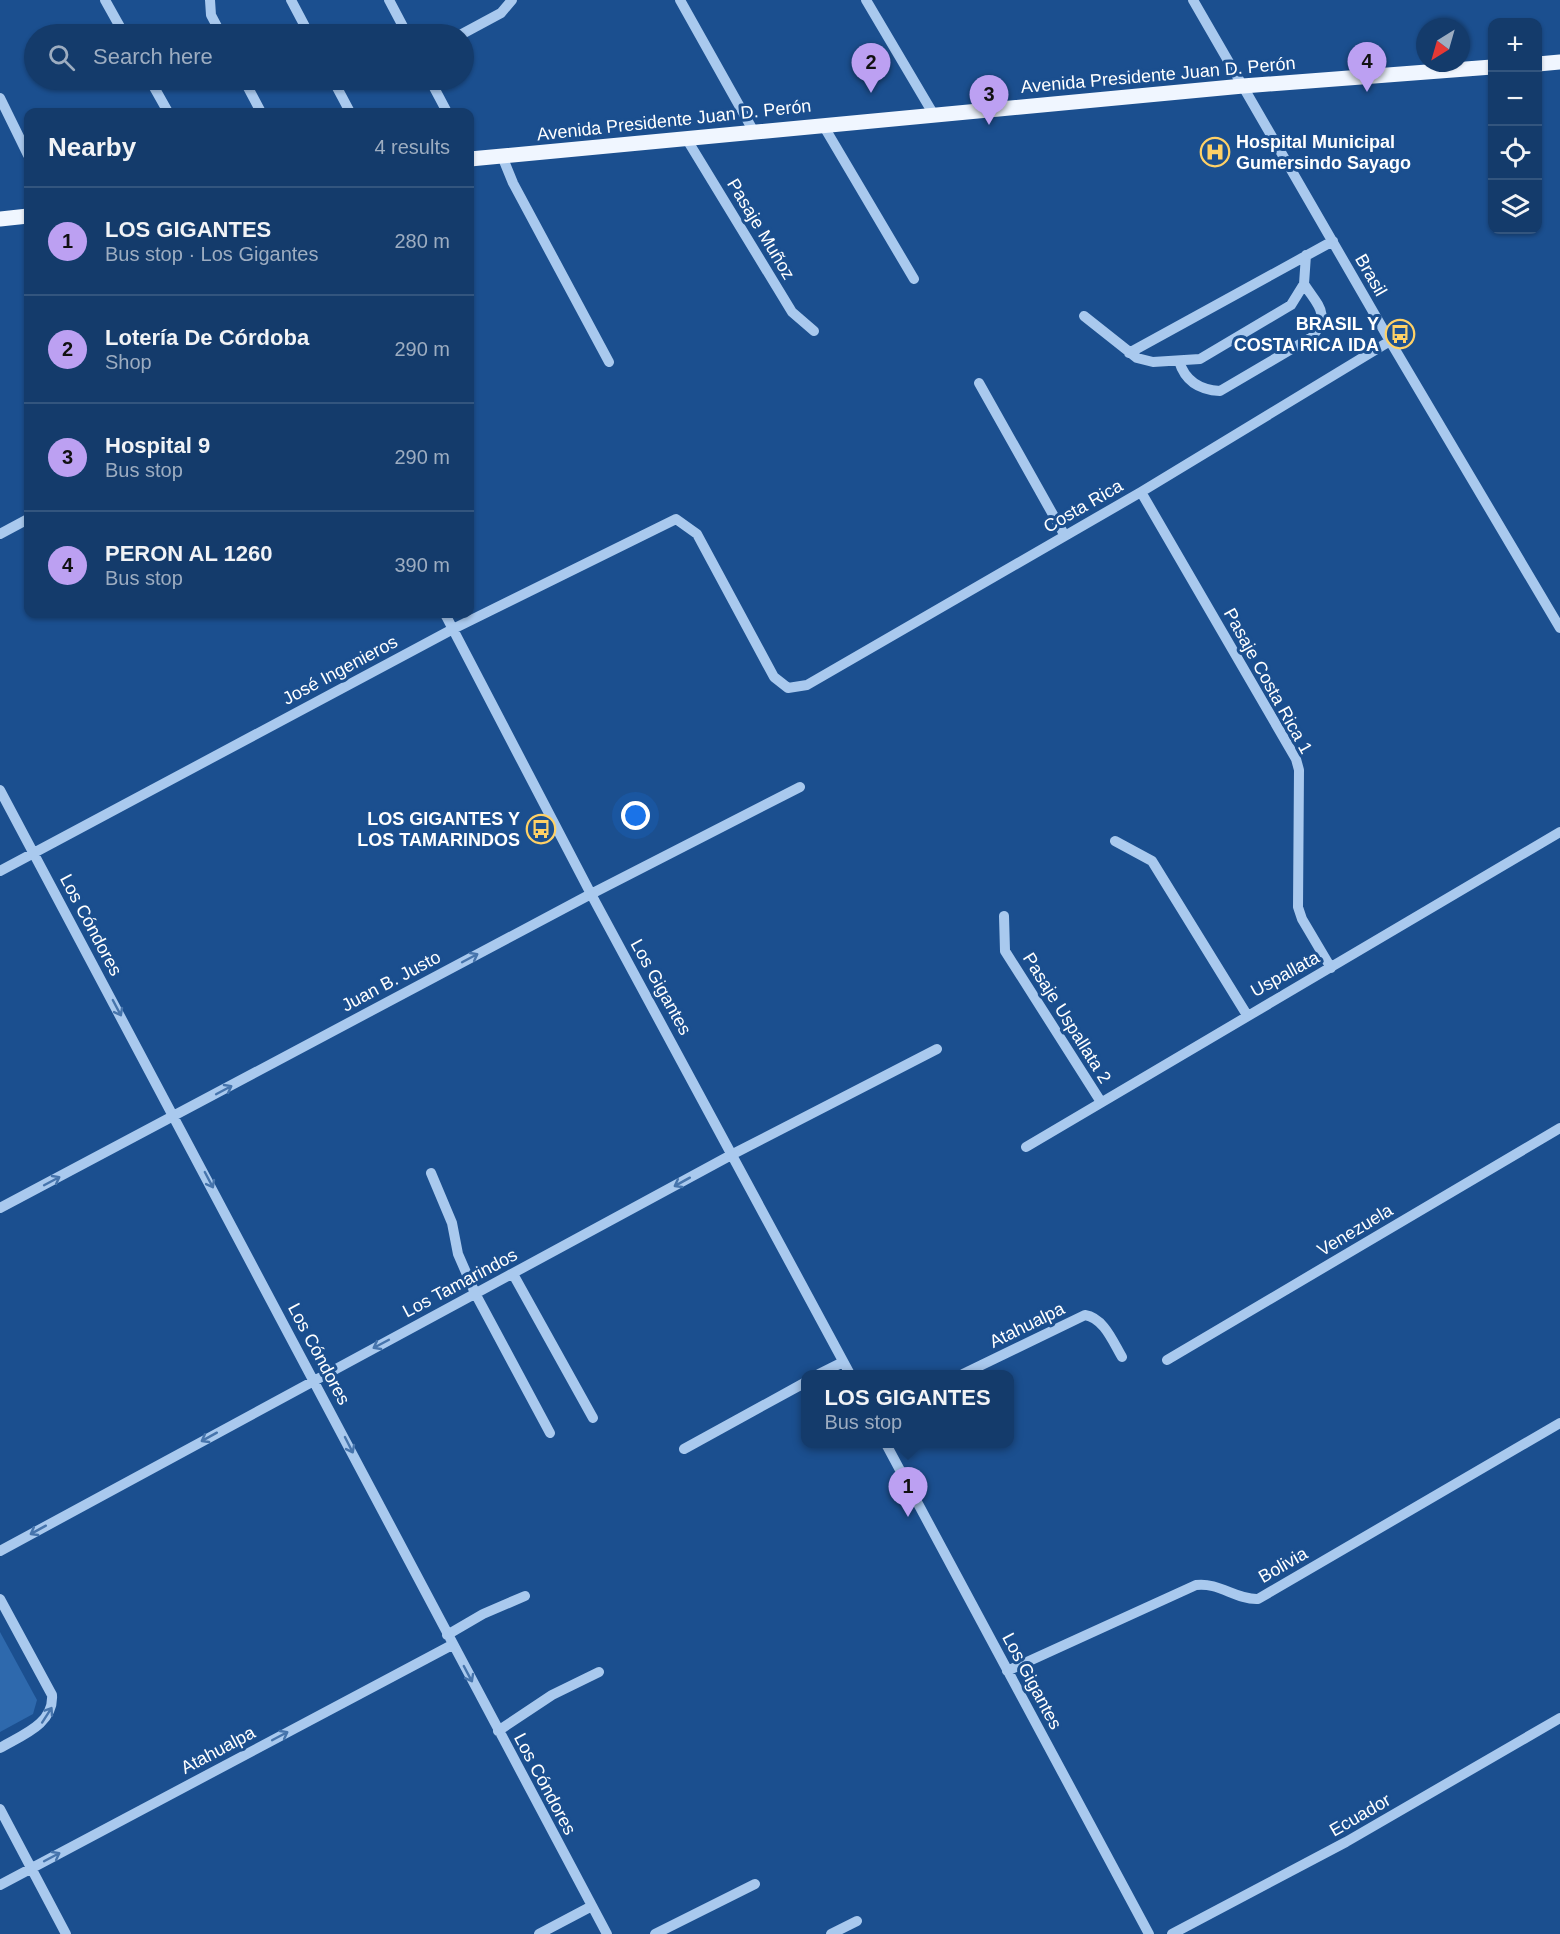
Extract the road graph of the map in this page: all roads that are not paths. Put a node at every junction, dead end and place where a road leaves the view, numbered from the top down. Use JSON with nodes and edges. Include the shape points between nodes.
{"nodes":[{"id":1,"x":105,"y":0,"type":"edge"},
{"id":2,"x":210,"y":0,"type":"edge"},
{"id":3,"x":291,"y":0,"type":"edge"},
{"id":4,"x":389,"y":0,"type":"edge"},
{"id":5,"x":512,"y":0,"type":"edge"},
{"id":6,"x":680,"y":0,"type":"edge"},
{"id":7,"x":866,"y":0,"type":"edge"},
{"id":8,"x":1193,"y":0,"type":"edge"},
{"id":9,"x":118,"y":24,"type":"edge"},
{"id":10,"x":216,"y":24,"type":"edge"},
{"id":11,"x":304,"y":24,"type":"edge"},
{"id":12,"x":402,"y":24,"type":"edge"},
{"id":13,"x":474,"y":28,"type":"edge"},
{"id":14,"x":1560,"y":62,"type":"edge"},
{"id":15,"x":1542,"y":64,"type":"edge"},
{"id":16,"x":1488,"y":67,"type":"edge"},
{"id":17,"x":1243,"y":86,"type":"junction"},
{"id":18,"x":156,"y":90,"type":"edge"},
{"id":19,"x":249,"y":90,"type":"edge"},
{"id":20,"x":338,"y":90,"type":"edge"},
{"id":21,"x":435,"y":90,"type":"edge"},
{"id":22,"x":0,"y":98,"type":"edge"},
{"id":23,"x":166,"y":108,"type":"edge"},
{"id":24,"x":259,"y":108,"type":"edge"},
{"id":25,"x":348,"y":108,"type":"edge"},
{"id":26,"x":445,"y":108,"type":"edge"},
{"id":27,"x":934,"y":115,"type":"junction"},
{"id":28,"x":823,"y":125,"type":"junction"},
{"id":29,"x":754,"y":132,"type":"junction"},
{"id":30,"x":686,"y":138,"type":"junction"},
{"id":31,"x":24,"y":147,"type":"edge"},
{"id":32,"x":502,"y":156,"type":"junction"},
{"id":33,"x":474,"y":158,"type":"edge"},
{"id":34,"x":24,"y":216,"type":"edge"},
{"id":35,"x":0,"y":219,"type":"edge"},
{"id":36,"x":1333,"y":241,"type":"junction"},
{"id":37,"x":1306,"y":255,"type":"junction"},
{"id":38,"x":914,"y":279,"type":"dead end"},
{"id":39,"x":1304,"y":284,"type":"junction"},
{"id":40,"x":1084,"y":316,"type":"dead end"},
{"id":41,"x":814,"y":331,"type":"dead end"},
{"id":42,"x":1390,"y":341,"type":"junction"},
{"id":43,"x":1129,"y":353,"type":"junction"},
{"id":44,"x":609,"y":362,"type":"dead end"},
{"id":45,"x":1179,"y":362,"type":"junction"},
{"id":46,"x":979,"y":383,"type":"dead end"},
{"id":47,"x":1141,"y":492,"type":"junction"},
{"id":48,"x":24,"y":521,"type":"edge"},
{"id":49,"x":0,"y":534,"type":"edge"},
{"id":50,"x":1065,"y":536,"type":"junction"},
{"id":51,"x":447,"y":618,"type":"edge"},
{"id":52,"x":1560,"y":628,"type":"edge"},
{"id":53,"x":453,"y":629,"type":"junction"},
{"id":54,"x":788,"y":688,"type":"joint"},
{"id":55,"x":800,"y":787,"type":"dead end"},
{"id":56,"x":0,"y":790,"type":"edge"},
{"id":57,"x":1560,"y":832,"type":"edge"},
{"id":58,"x":1116,"y":842,"type":"dead end"},
{"id":59,"x":34,"y":853,"type":"junction"},
{"id":60,"x":0,"y":871,"type":"edge"},
{"id":61,"x":591,"y":894,"type":"junction"},
{"id":62,"x":1004,"y":916,"type":"dead end"},
{"id":63,"x":1331,"y":968,"type":"junction"},
{"id":64,"x":1247,"y":1015,"type":"junction"},
{"id":65,"x":937,"y":1049,"type":"dead end"},
{"id":66,"x":1101,"y":1102,"type":"junction"},
{"id":67,"x":174,"y":1116,"type":"junction"},
{"id":68,"x":1560,"y":1128,"type":"edge"},
{"id":69,"x":1026,"y":1147,"type":"dead end"},
{"id":70,"x":733,"y":1154,"type":"junction"},
{"id":71,"x":431,"y":1173,"type":"dead end"},
{"id":72,"x":0,"y":1208,"type":"edge"},
{"id":73,"x":513,"y":1274,"type":"junction"},
{"id":74,"x":475,"y":1293,"type":"junction"},
{"id":75,"x":1122,"y":1357,"type":"dead end"},
{"id":76,"x":1167,"y":1360,"type":"dead end"},
{"id":77,"x":843,"y":1362,"type":"junction"},
{"id":78,"x":827,"y":1370,"type":"edge"},
{"id":79,"x":848,"y":1370,"type":"edge"},
{"id":80,"x":971,"y":1370,"type":"edge"},
{"id":81,"x":314,"y":1379,"type":"junction"},
{"id":82,"x":801,"y":1385,"type":"edge"},
{"id":83,"x":593,"y":1418,"type":"dead end"},
{"id":84,"x":1560,"y":1423,"type":"edge"},
{"id":85,"x":550,"y":1433,"type":"dead end"},
{"id":86,"x":889,"y":1448,"type":"edge"},
{"id":87,"x":684,"y":1449,"type":"dead end"},
{"id":88,"x":0,"y":1551,"type":"edge"},
{"id":89,"x":525,"y":1596,"type":"dead end"},
{"id":90,"x":0,"y":1599,"type":"edge"},
{"id":91,"x":450,"y":1640,"type":"junction"},
{"id":92,"x":1007,"y":1671,"type":"junction"},
{"id":93,"x":599,"y":1672,"type":"dead end"},
{"id":94,"x":1560,"y":1718,"type":"edge"},
{"id":95,"x":498,"y":1731,"type":"junction"},
{"id":96,"x":0,"y":1748,"type":"edge"},
{"id":97,"x":0,"y":1809,"type":"edge"},
{"id":98,"x":32,"y":1868,"type":"junction"},
{"id":99,"x":0,"y":1884,"type":"edge"},
{"id":100,"x":755,"y":1884,"type":"dead end"},
{"id":101,"x":592,"y":1906,"type":"junction"},
{"id":102,"x":857,"y":1921,"type":"dead end"},
{"id":103,"x":66,"y":1934,"type":"edge"},
{"id":104,"x":540,"y":1934,"type":"edge"},
{"id":105,"x":607,"y":1934,"type":"edge"},
{"id":106,"x":655,"y":1934,"type":"edge"},
{"id":107,"x":831,"y":1934,"type":"edge"},
{"id":108,"x":1149,"y":1934,"type":"edge"},
{"id":109,"x":1172,"y":1934,"type":"edge"}],
"edges":[{"from":1,"to":9,"type":"street"},
{"from":2,"to":10,"type":"street"},
{"from":3,"to":11,"type":"street"},
{"from":4,"to":12,"type":"street"},
{"from":5,"to":13,"type":"street","via":[[501,13]]},
{"from":6,"to":29,"type":"street"},
{"from":7,"to":27,"type":"street"},
{"from":8,"to":17,"type":"street","name":"Brasil"},
{"from":14,"to":15,"type":"main road"},
{"from":16,"to":17,"type":"main road","name":"Avenida Presidente Juan D. Perón"},
{"from":17,"to":27,"type":"main road","name":"Avenida Presidente Juan D. Perón"},
{"from":17,"to":36,"type":"street","name":"Brasil"},
{"from":18,"to":23,"type":"street"},
{"from":19,"to":24,"type":"street"},
{"from":20,"to":25,"type":"street"},
{"from":21,"to":26,"type":"street"},
{"from":22,"to":31,"type":"street"},
{"from":27,"to":28,"type":"main road","name":"Avenida Presidente Juan D. Perón"},
{"from":28,"to":29,"type":"main road","name":"Avenida Presidente Juan D. Perón"},
{"from":28,"to":38,"type":"street"},
{"from":29,"to":30,"type":"main road","name":"Avenida Presidente Juan D. Perón"},
{"from":30,"to":32,"type":"main road","name":"Avenida Presidente Juan D. Perón"},
{"from":30,"to":41,"type":"street","name":"Pasaje Muñoz","via":[[792,312]]},
{"from":32,"to":33,"type":"main road","name":"Avenida Presidente Juan D. Perón"},
{"from":32,"to":44,"type":"street"},
{"from":34,"to":35,"type":"main road"},
{"from":36,"to":37,"type":"street"},
{"from":36,"to":42,"type":"street","name":"Brasil"},
{"from":37,"to":39,"type":"street"},
{"from":37,"to":43,"type":"street"},
{"from":39,"to":45,"type":"street","via":[[1291,305],[1200,359]]},
{"from":39,"to":45,"type":"street","via":[[1323,314],[1323,323],[1312,337],[1220,391],[1203,390],[1194,384],[1182,372]]},
{"from":40,"to":43,"type":"street"},
{"from":42,"to":47,"type":"street","name":"Costa Rica"},
{"from":42,"to":52,"type":"street","name":"Brasil"},
{"from":43,"to":45,"type":"street","via":[[1153,362]]},
{"from":46,"to":50,"type":"street"},
{"from":47,"to":50,"type":"street","name":"Costa Rica"},
{"from":47,"to":63,"type":"street","name":"Pasaje Costa Rica 1","via":[[1296,759],[1298,907]]},
{"from":48,"to":49,"type":"street"},
{"from":50,"to":54,"type":"street","name":"Costa Rica","via":[[807,685]]},
{"from":51,"to":53,"type":"street","name":"Los Gigantes"},
{"from":53,"to":54,"type":"street","name":"José Ingenieros","via":[[676,519],[697,534],[774,676]]},
{"from":53,"to":59,"type":"street","name":"José Ingenieros"},
{"from":53,"to":61,"type":"street","name":"Los Gigantes"},
{"from":55,"to":61,"type":"street","name":"Juan B. Justo"},
{"from":56,"to":59,"type":"street","name":"Los Cóndores"},
{"from":57,"to":63,"type":"street","name":"Uspallata"},
{"from":58,"to":64,"type":"street","via":[[1152,861]]},
{"from":59,"to":60,"type":"street","name":"José Ingenieros"},
{"from":59,"to":67,"type":"street","name":"Los Cóndores","one_way":true},
{"from":67,"to":61,"type":"street","name":"Juan B. Justo","one_way":true},
{"from":61,"to":70,"type":"street","name":"Los Gigantes"},
{"from":62,"to":66,"type":"street","name":"Pasaje Uspallata 2","via":[[1005,951]]},
{"from":63,"to":64,"type":"street","name":"Uspallata"},
{"from":64,"to":66,"type":"street","name":"Uspallata"},
{"from":65,"to":70,"type":"street","name":"Los Tamarindos"},
{"from":66,"to":69,"type":"street","name":"Uspallata"},
{"from":72,"to":67,"type":"street","name":"Juan B. Justo","one_way":true},
{"from":67,"to":81,"type":"street","name":"Los Cóndores","one_way":true},
{"from":68,"to":76,"type":"street","name":"Venezuela"},
{"from":70,"to":73,"type":"street","name":"Los Tamarindos","one_way":true},
{"from":70,"to":77,"type":"street","name":"Los Gigantes"},
{"from":71,"to":74,"type":"street"},
{"from":73,"to":74,"type":"street","name":"Los Tamarindos"},
{"from":73,"to":83,"type":"street"},
{"from":74,"to":81,"type":"street","name":"Los Tamarindos","one_way":true},
{"from":74,"to":85,"type":"street"},
{"from":75,"to":80,"type":"street","name":"Atahualpa","via":[[1101,1323],[1084,1315]]},
{"from":77,"to":78,"type":"street"},
{"from":77,"to":79,"type":"street","name":"Los Gigantes"},
{"from":81,"to":88,"type":"street","name":"Los Tamarindos","one_way":true},
{"from":81,"to":91,"type":"street","name":"Los Cóndores","one_way":true},
{"from":82,"to":87,"type":"street"},
{"from":84,"to":92,"type":"street","name":"Bolivia","via":[[1258,1599],[1214,1585],[1196,1585]]},
{"from":86,"to":92,"type":"street","name":"Los Gigantes"},
{"from":89,"to":91,"type":"street","name":"Atahualpa","via":[[483,1614]]},
{"from":96,"to":90,"type":"street","one_way":true,"via":[[41,1723],[53,1704],[52,1695]]},
{"from":91,"to":95,"type":"street","name":"Los Cóndores","one_way":true},
{"from":98,"to":91,"type":"street","name":"Atahualpa","one_way":true},
{"from":92,"to":108,"type":"street","name":"Los Gigantes"},
{"from":93,"to":95,"type":"street","via":[[552,1695]]},
{"from":94,"to":109,"type":"street","name":"Ecuador","via":[[1346,1842]]},
{"from":95,"to":101,"type":"street","name":"Los Cóndores"},
{"from":97,"to":98,"type":"street"},
{"from":98,"to":99,"type":"street","name":"Atahualpa"},
{"from":98,"to":103,"type":"street"},
{"from":100,"to":106,"type":"street"},
{"from":101,"to":104,"type":"street"},
{"from":101,"to":105,"type":"street","name":"Los Cóndores"},
{"from":102,"to":107,"type":"street"}]}
